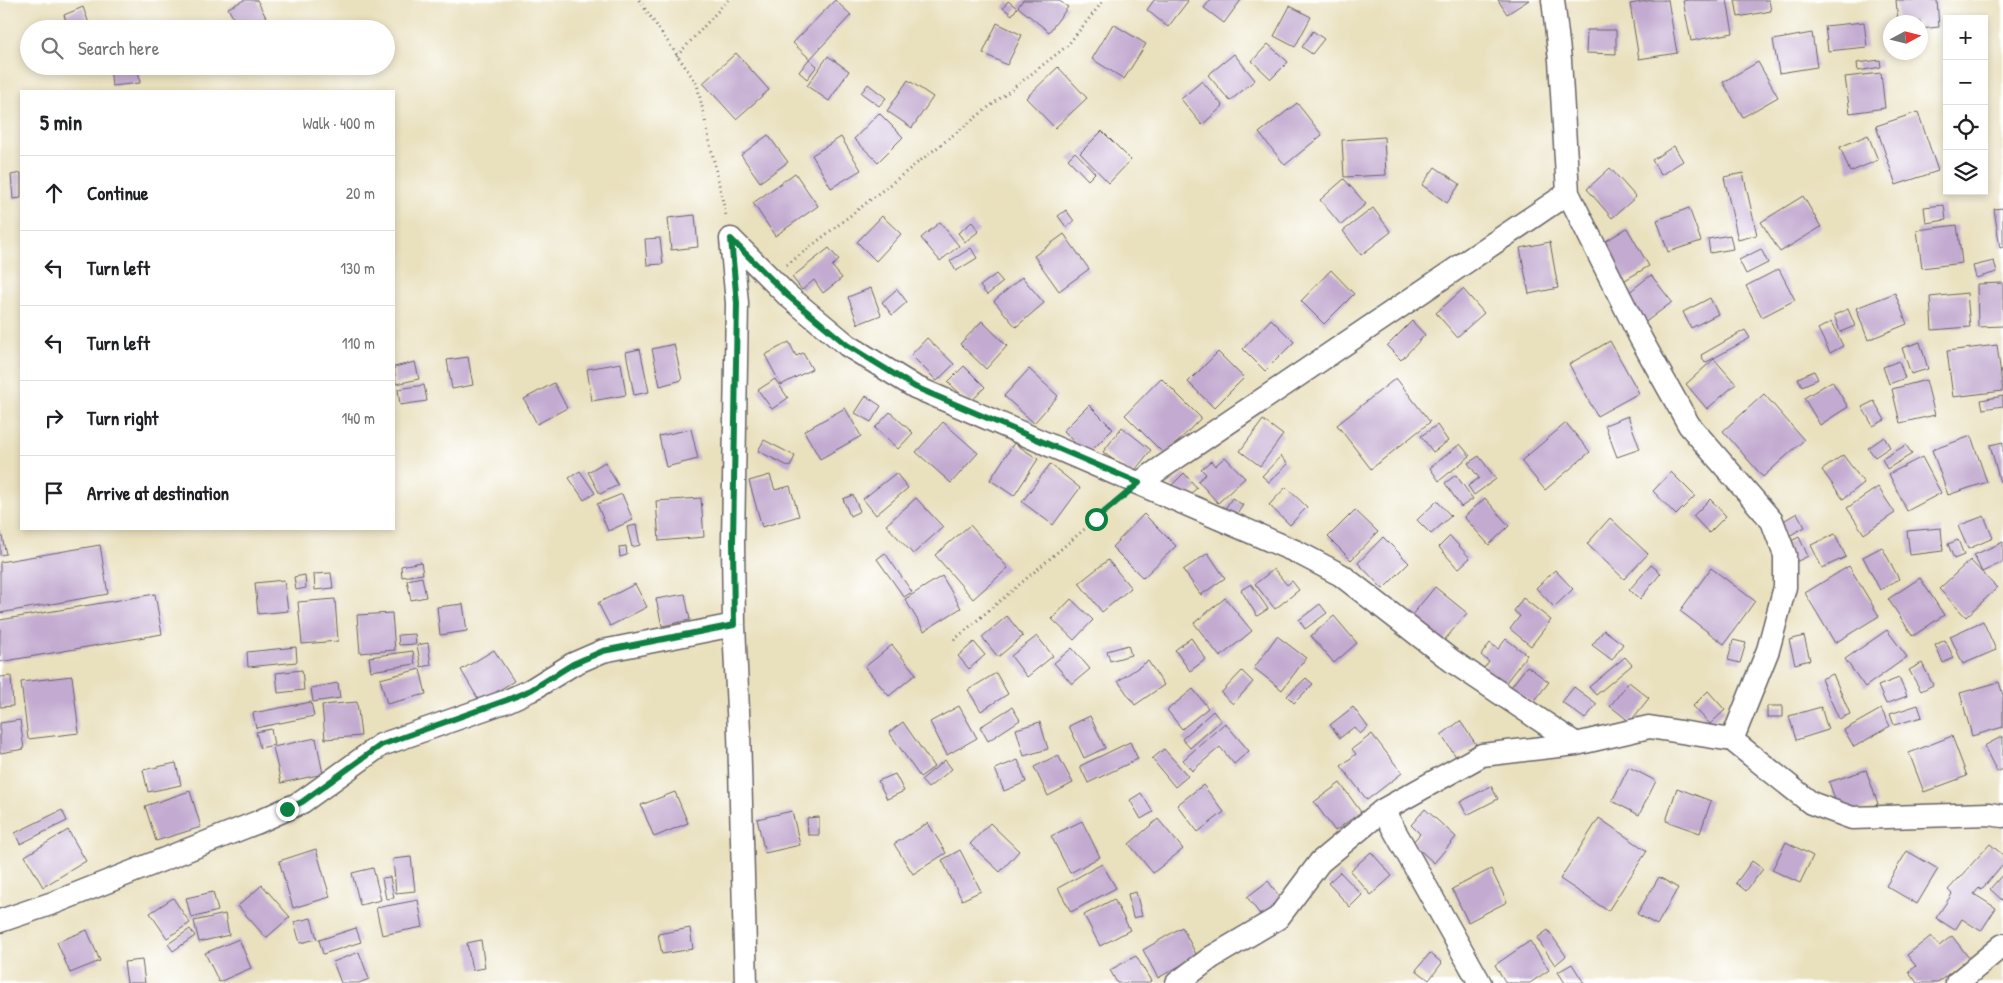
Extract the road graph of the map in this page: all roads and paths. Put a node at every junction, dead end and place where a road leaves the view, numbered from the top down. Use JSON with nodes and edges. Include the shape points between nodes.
{"nodes":[{"id":1,"x":640,"y":0,"type":"edge"},
{"id":2,"x":728,"y":0,"type":"edge"},
{"id":3,"x":1104,"y":0,"type":"edge"},
{"id":4,"x":1553,"y":0,"type":"edge"},
{"id":5,"x":677,"y":56,"type":"junction"},
{"id":6,"x":1568,"y":192,"type":"junction"},
{"id":7,"x":731,"y":239,"type":"junction"},
{"id":8,"x":771,"y":278,"type":"junction"},
{"id":9,"x":1139,"y":483,"type":"junction"},
{"id":10,"x":734,"y":625,"type":"junction"},
{"id":11,"x":954,"y":640,"type":"dead end"},
{"id":12,"x":1732,"y":740,"type":"junction"},
{"id":13,"x":1576,"y":744,"type":"junction"},
{"id":14,"x":1383,"y":810,"type":"junction"},
{"id":15,"x":2003,"y":816,"type":"edge"},
{"id":16,"x":0,"y":920,"type":"edge"},
{"id":17,"x":2003,"y":945,"type":"edge"},
{"id":18,"x":746,"y":983,"type":"edge"},
{"id":19,"x":1177,"y":983,"type":"edge"},
{"id":20,"x":1480,"y":983,"type":"edge"},
{"id":21,"x":1957,"y":983,"type":"edge"}],
"edges":[{"from":1,"to":5,"type":"path"},
{"from":2,"to":5,"type":"path"},
{"from":3,"to":8,"type":"path","via":[[1067,46]]},
{"from":4,"to":6,"type":"street"},
{"from":5,"to":7,"type":"path","via":[[697,84]]},
{"from":6,"to":9,"type":"street"},
{"from":6,"to":12,"type":"street","via":[[1641,340],[1689,425],[1772,521],[1785,555],[1785,587],[1768,650]]},
{"from":7,"to":8,"type":"street"},
{"from":7,"to":10,"type":"street","via":[[737,303]]},
{"from":8,"to":9,"type":"street","via":[[847,345],[915,387]]},
{"from":9,"to":11,"type":"path"},
{"from":9,"to":13,"type":"street","via":[[1297,552],[1341,575],[1452,661]]},
{"from":10,"to":16,"type":"street","via":[[603,651],[573,664],[531,690],[381,745],[302,802],[258,822],[56,902]]},
{"from":10,"to":18,"type":"street"},
{"from":12,"to":13,"type":"street","via":[[1649,727]]},
{"from":12,"to":15,"type":"street","via":[[1810,803],[1852,818]]},
{"from":13,"to":14,"type":"street","via":[[1482,755]]},
{"from":14,"to":19,"type":"street","via":[[1320,862],[1278,918],[1212,957]]},
{"from":14,"to":20,"type":"street"},
{"from":17,"to":21,"type":"street"}]}
